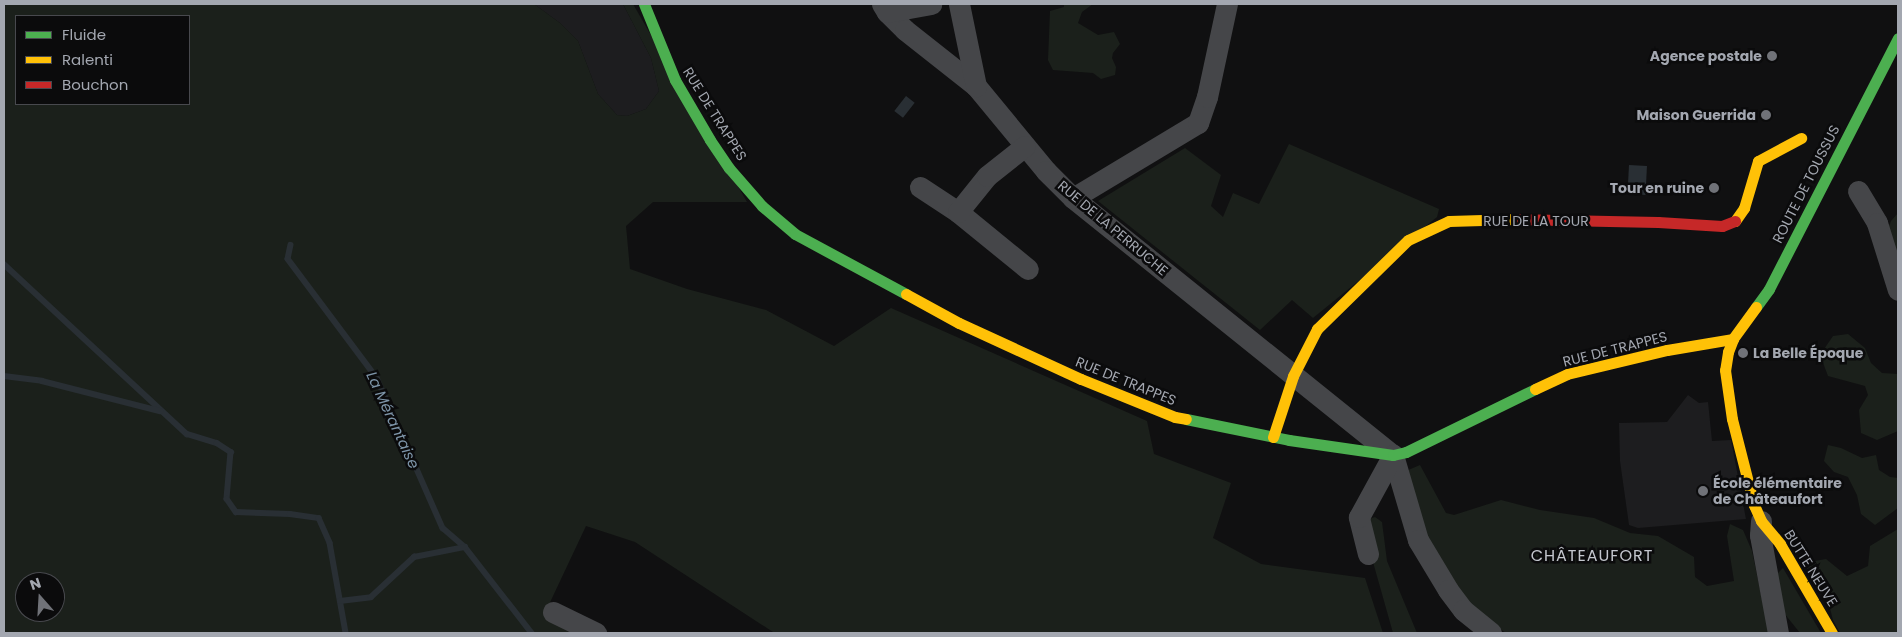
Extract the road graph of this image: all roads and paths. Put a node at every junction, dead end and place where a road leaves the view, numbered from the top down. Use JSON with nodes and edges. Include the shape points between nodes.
{"nodes":[{"id":1,"x":644,"y":4,"type":"edge"},
{"id":2,"x":931,"y":4,"type":"edge"},
{"id":3,"x":959,"y":4,"type":"edge"},
{"id":4,"x":1227,"y":4,"type":"edge"},
{"id":5,"x":884,"y":8,"type":"edge"},
{"id":6,"x":1898,"y":38,"type":"edge"},
{"id":7,"x":1893,"y":61,"type":"edge"},
{"id":8,"x":976,"y":86,"type":"junction"},
{"id":9,"x":1800,"y":138,"type":"dead end"},
{"id":10,"x":1025,"y":146,"type":"junction"},
{"id":11,"x":920,"y":187,"type":"dead end"},
{"id":12,"x":1858,"y":191,"type":"dead end"},
{"id":13,"x":1073,"y":198,"type":"junction"},
{"id":14,"x":958,"y":212,"type":"junction"},
{"id":15,"x":1028,"y":269,"type":"dead end"},
{"id":16,"x":1898,"y":290,"type":"edge"},
{"id":17,"x":1733,"y":339,"type":"junction"},
{"id":18,"x":1293,"y":376,"type":"junction"},
{"id":19,"x":1273,"y":437,"type":"junction"},
{"id":20,"x":1393,"y":455,"type":"junction"},
{"id":21,"x":1762,"y":521,"type":"junction"},
{"id":22,"x":1368,"y":554,"type":"dead end"},
{"id":23,"x":553,"y":612,"type":"dead end"},
{"id":24,"x":596,"y":633,"type":"edge"},
{"id":25,"x":1491,"y":633,"type":"edge"},
{"id":26,"x":1778,"y":633,"type":"edge"},
{"id":27,"x":1832,"y":633,"type":"edge"}],
"edges":[{"from":1,"to":19,"type":"street","name":"RUE DE TRAPPES","via":[[675,80],[710,140],[762,206],[795,234],[959,323],[1080,380],[1175,417]]},
{"from":2,"to":5,"type":"street"},
{"from":3,"to":8,"type":"street"},
{"from":4,"to":13,"type":"street","via":[[1207,97],[1198,123]]},
{"from":5,"to":8,"type":"street","name":"RUE DE LA PERRUCHE","via":[[905,30]]},
{"from":6,"to":7,"type":"street","name":"ROUTE DE TOUSSUS"},
{"from":7,"to":17,"type":"street","name":"ROUTE DE TOUSSUS","via":[[1769,289]]},
{"from":8,"to":10,"type":"street","name":"RUE DE LA PERRUCHE"},
{"from":9,"to":18,"type":"street","name":"RUE DE LA TOUR","via":[[1758,161],[1744,208],[1734,222],[1722,226],[1658,222],[1449,221],[1408,240],[1317,330]]},
{"from":10,"to":13,"type":"street","name":"RUE DE LA PERRUCHE"},
{"from":10,"to":14,"type":"street","via":[[987,176]]},
{"from":11,"to":14,"type":"street"},
{"from":12,"to":16,"type":"street","via":[[1877,223]]},
{"from":13,"to":18,"type":"street","name":"RUE DE LA PERRUCHE"},
{"from":14,"to":15,"type":"street"},
{"from":17,"to":20,"type":"street","name":"RUE DE TRAPPES","via":[[1666,350],[1567,374],[1406,452]]},
{"from":17,"to":21,"type":"street","name":"BUTTE NEUVE","via":[[1725,370],[1731,413],[1753,500]]},
{"from":18,"to":19,"type":"street","name":"RUE DE LA TOUR"},
{"from":18,"to":20,"type":"street"},
{"from":19,"to":20,"type":"street","name":"RUE DE TRAPPES"},
{"from":20,"to":22,"type":"street","via":[[1359,517]]},
{"from":20,"to":25,"type":"street","via":[[1418,540],[1463,610]]},
{"from":21,"to":26,"type":"street","via":[[1760,535]]},
{"from":21,"to":27,"type":"street","name":"BUTTE NEUVE","via":[[1780,544]]},
{"from":23,"to":24,"type":"street"}]}
